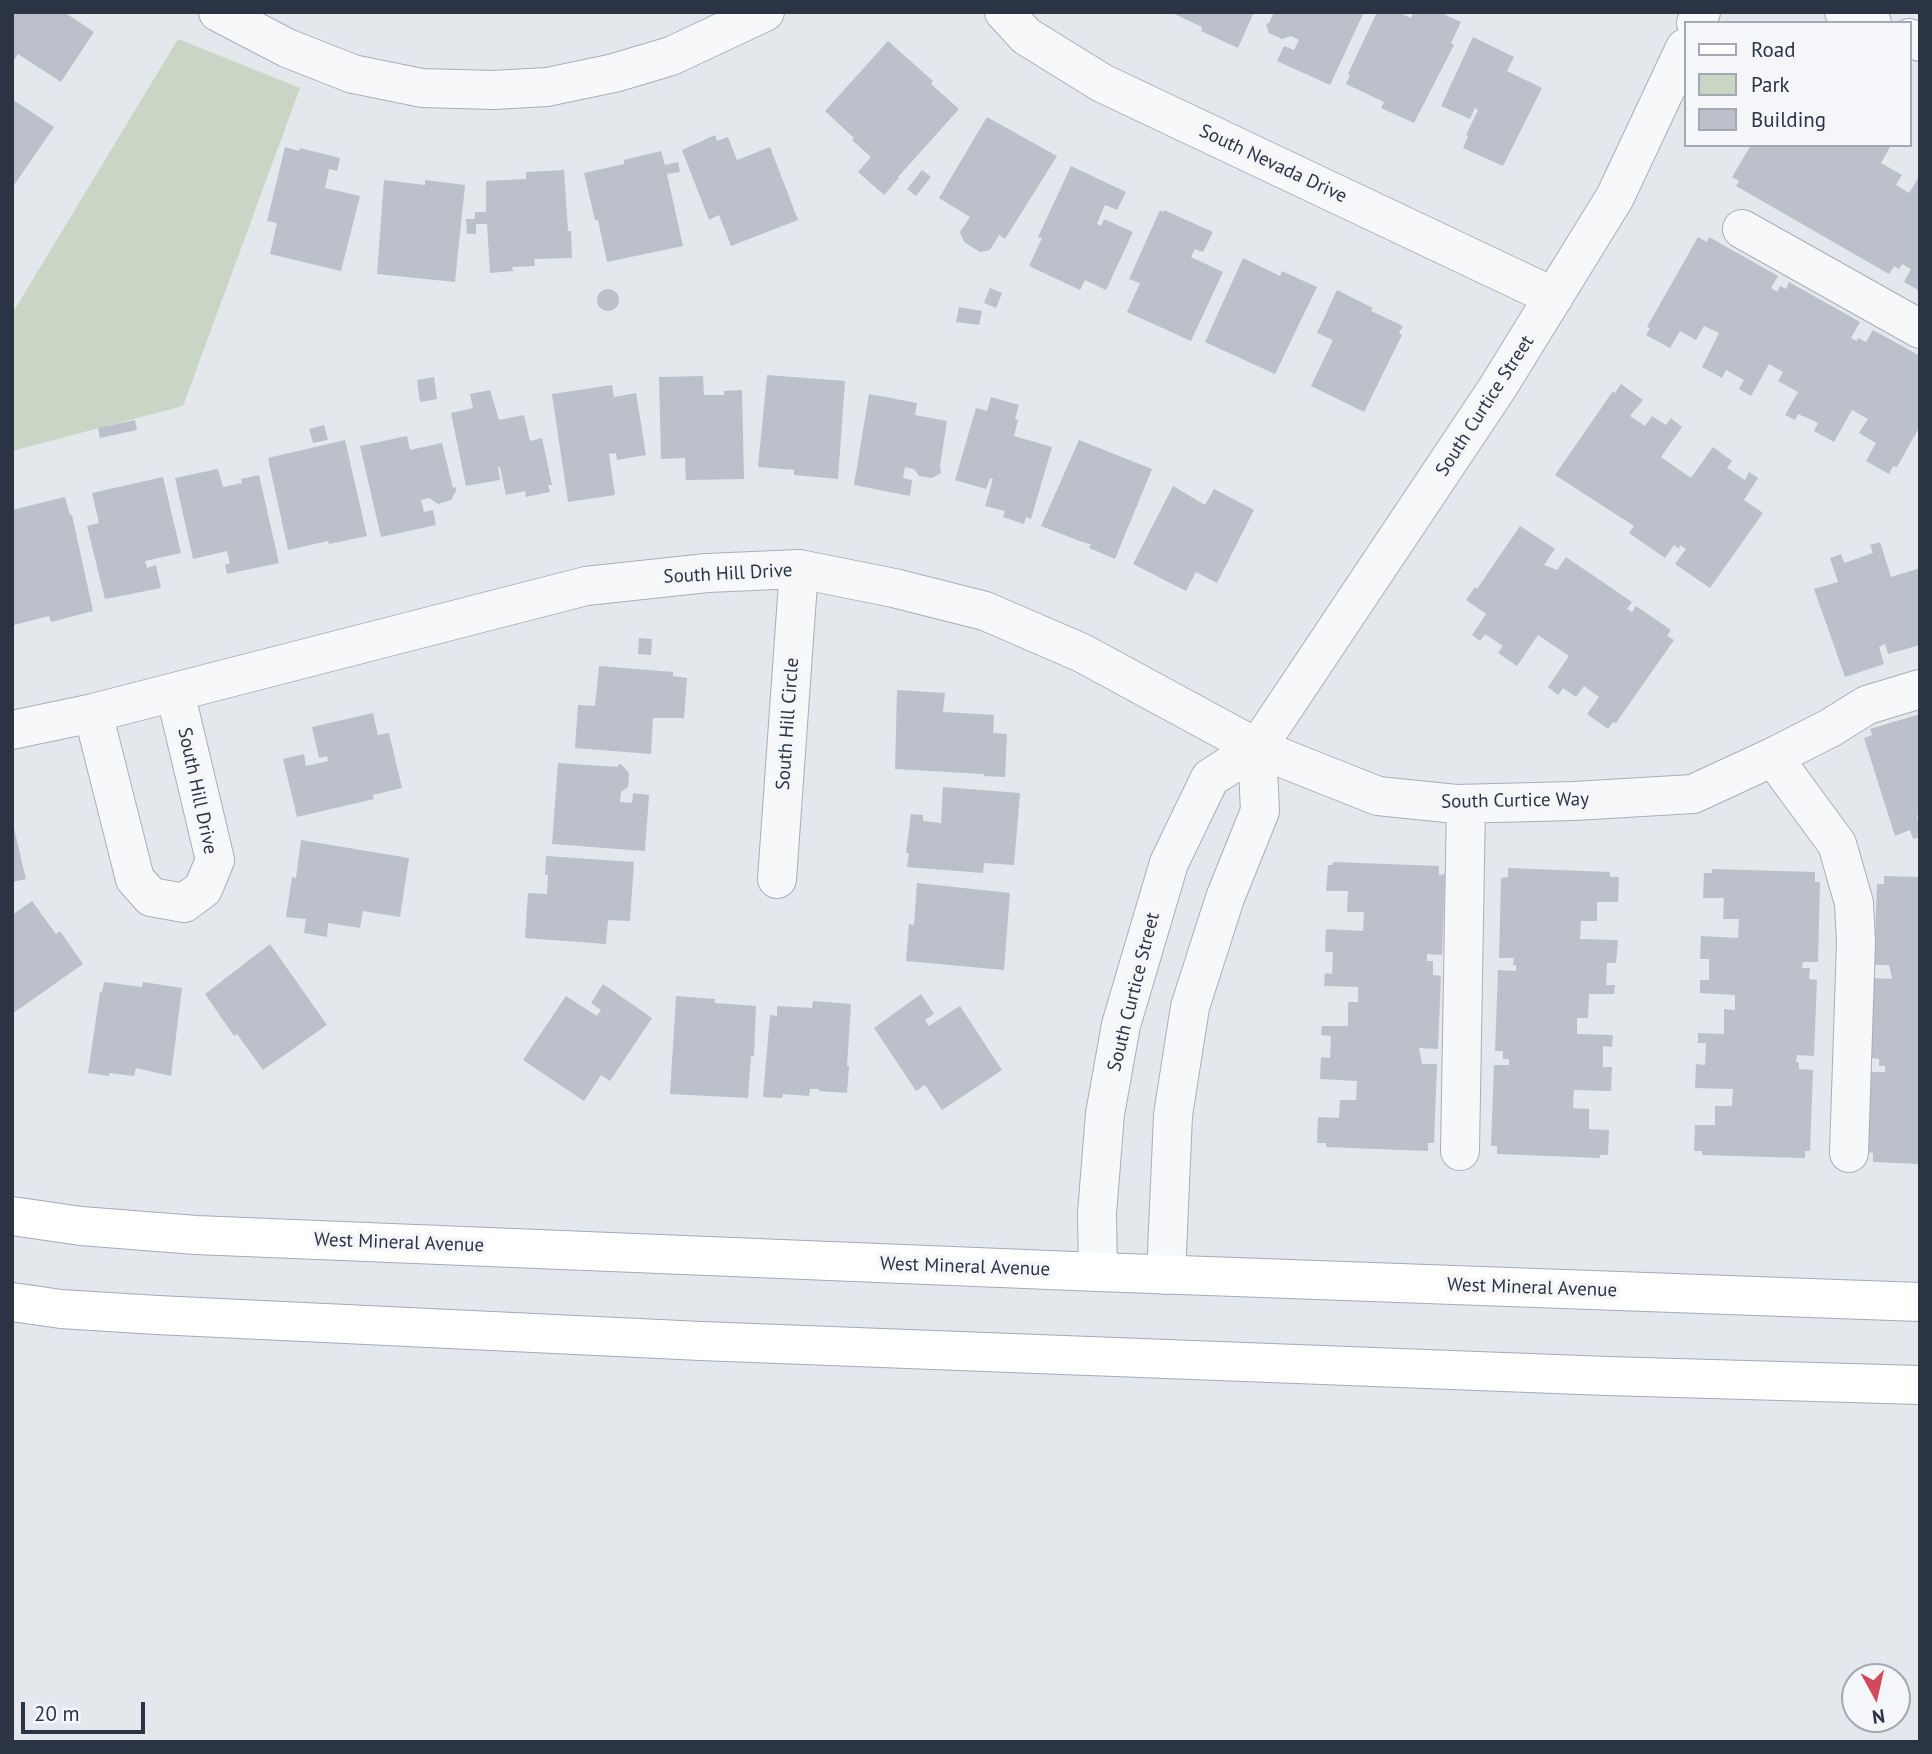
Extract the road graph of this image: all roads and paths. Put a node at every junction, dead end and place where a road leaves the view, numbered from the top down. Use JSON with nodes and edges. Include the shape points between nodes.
{"nodes":[{"id":1,"x":218,"y":12,"type":"edge"},
{"id":2,"x":765,"y":12,"type":"edge"},
{"id":3,"x":1004,"y":12,"type":"edge"},
{"id":4,"x":1844,"y":12,"type":"edge"},
{"id":5,"x":1867,"y":21,"type":"edge"},
{"id":6,"x":1684,"y":50,"type":"edge"},
{"id":7,"x":1742,"y":229,"type":"dead end"},
{"id":8,"x":1554,"y":297,"type":"junction"},
{"id":9,"x":1920,"y":329,"type":"edge"},
{"id":10,"x":799,"y":569,"type":"junction"},
{"id":11,"x":1920,"y":689,"type":"edge"},
{"id":12,"x":175,"y":692,"type":"junction"},
{"id":13,"x":93,"y":713,"type":"junction"},
{"id":14,"x":12,"y":730,"type":"edge"},
{"id":15,"x":1257,"y":748,"type":"junction"},
{"id":16,"x":1773,"y":757,"type":"junction"},
{"id":17,"x":1466,"y":804,"type":"junction"},
{"id":18,"x":777,"y":879,"type":"dead end"},
{"id":19,"x":1460,"y":1151,"type":"dead end"},
{"id":20,"x":1849,"y":1153,"type":"dead end"},
{"id":21,"x":12,"y":1216,"type":"edge"},
{"id":22,"x":1098,"y":1272,"type":"junction"},
{"id":23,"x":1167,"y":1275,"type":"junction"},
{"id":24,"x":12,"y":1302,"type":"edge"},
{"id":25,"x":1920,"y":1302,"type":"edge"},
{"id":26,"x":1920,"y":1385,"type":"edge"}],
"edges":[{"from":1,"to":2,"type":"street","via":[[287,48],[353,74],[422,88],[494,90],[547,87],[614,73],[671,56]]},
{"from":3,"to":8,"type":"street","name":"South Nevada Drive","via":[[1026,36],[1102,83]]},
{"from":4,"to":5,"type":"street"},
{"from":6,"to":8,"type":"street","name":"South Curtice Street","via":[[1615,197]]},
{"from":7,"to":9,"type":"street"},
{"from":8,"to":15,"type":"street","name":"South Curtice Street"},
{"from":10,"to":12,"type":"street","name":"South Hill Drive","via":[[586,586]]},
{"from":10,"to":15,"type":"street","name":"South Hill Drive","via":[[985,611],[1082,653]]},
{"from":10,"to":18,"type":"street","name":"South Hill Circle"},
{"from":11,"to":16,"type":"street","name":"South Curtice Way","via":[[1867,705]]},
{"from":12,"to":13,"type":"street","name":"South Hill Drive"},
{"from":12,"to":13,"type":"street","name":"South Hill Drive","via":[[215,860],[203,888],[184,903],[151,897],[135,879]]},
{"from":13,"to":14,"type":"street","name":"South Hill Drive"},
{"from":15,"to":17,"type":"street","name":"South Curtice Way","via":[[1378,796]]},
{"from":15,"to":22,"type":"street","name":"South Curtice Street","via":[[1210,778],[1169,863],[1121,1025],[1105,1114],[1097,1213]]},
{"from":15,"to":23,"type":"street","via":[[1260,811],[1225,898],[1190,1007],[1173,1115]]},
{"from":16,"to":17,"type":"street","name":"South Curtice Way","via":[[1693,794]]},
{"from":16,"to":20,"type":"street","via":[[1837,844],[1854,903]]},
{"from":17,"to":19,"type":"street"},
{"from":21,"to":22,"type":"main road","name":"West Mineral Avenue","via":[[195,1235]]},
{"from":22,"to":23,"type":"main road","name":"West Mineral Avenue"},
{"from":23,"to":25,"type":"main road","name":"West Mineral Avenue"},
{"from":24,"to":26,"type":"main road","via":[[157,1315],[701,1341]]}]}
